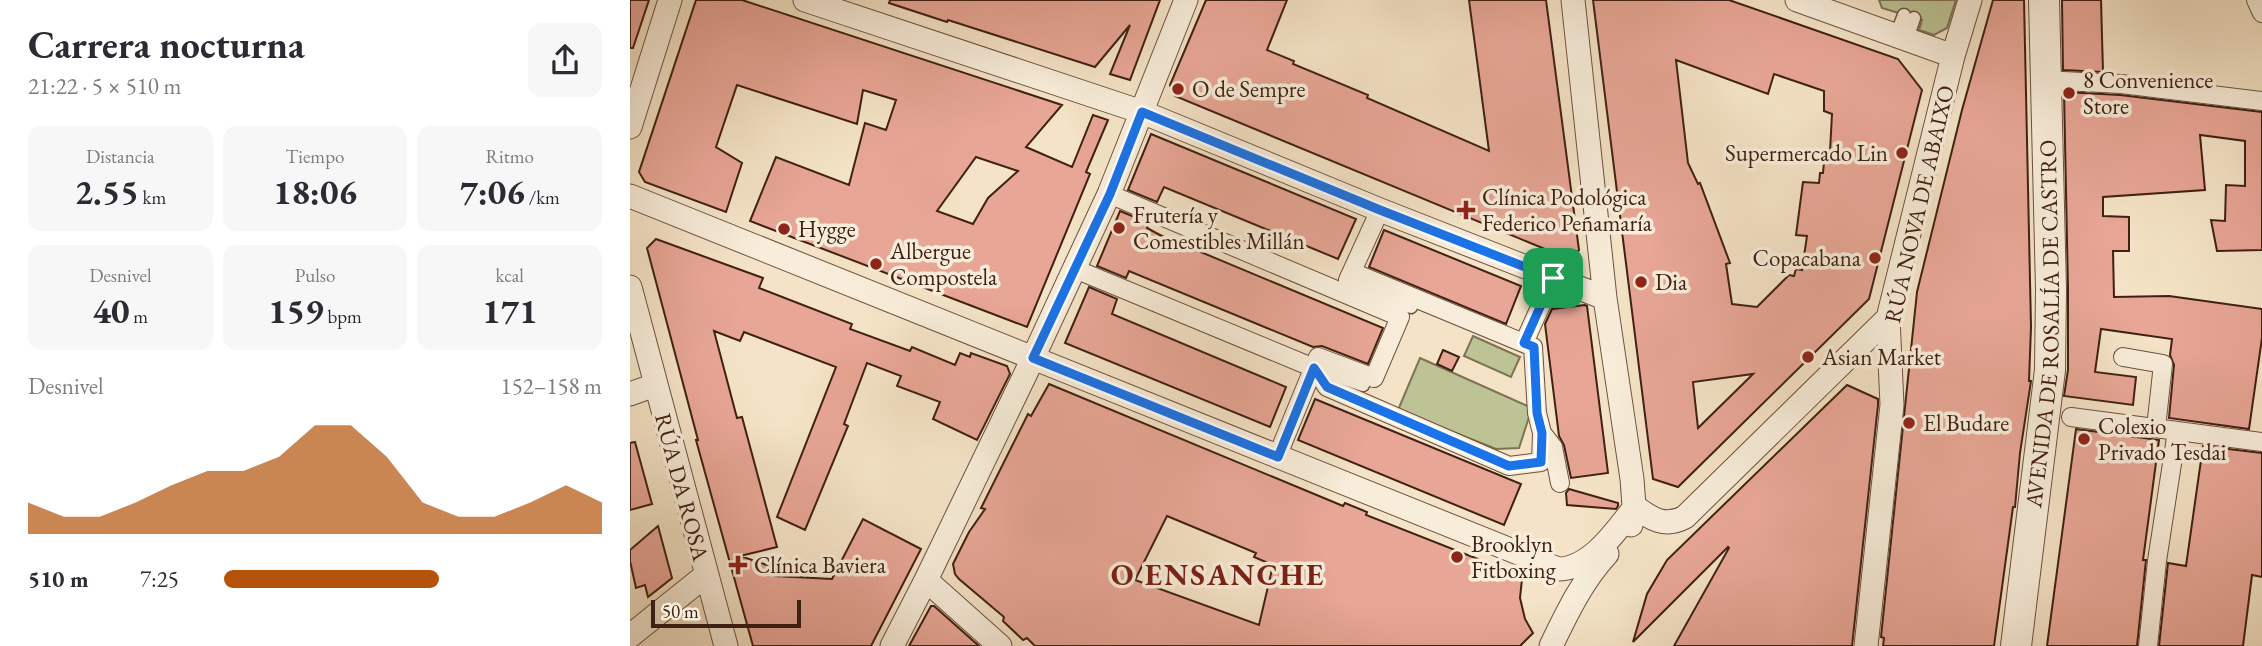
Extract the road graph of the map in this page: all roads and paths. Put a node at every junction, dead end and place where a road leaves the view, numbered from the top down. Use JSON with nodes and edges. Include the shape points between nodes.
{"nodes":[{"id":1,"x":670,"y":0,"type":"edge"},
{"id":2,"x":805,"y":0,"type":"edge"},
{"id":3,"x":1186,"y":0,"type":"edge"},
{"id":4,"x":1573,"y":0,"type":"edge"},
{"id":5,"x":1797,"y":0,"type":"edge"},
{"id":6,"x":1970,"y":0,"type":"edge"},
{"id":7,"x":2044,"y":0,"type":"edge"},
{"id":8,"x":2256,"y":0,"type":"edge"},
{"id":9,"x":1857,"y":10,"type":"edge"},
{"id":10,"x":2262,"y":13,"type":"edge"},
{"id":11,"x":1953,"y":55,"type":"junction"},
{"id":12,"x":2044,"y":80,"type":"junction"},
{"id":13,"x":2262,"y":101,"type":"edge"},
{"id":14,"x":1142,"y":112,"type":"junction"},
{"id":15,"x":630,"y":127,"type":"edge"},
{"id":16,"x":1110,"y":194,"type":"junction"},
{"id":17,"x":630,"y":196,"type":"edge"},
{"id":18,"x":1380,"y":210,"type":"junction"},
{"id":19,"x":1075,"y":269,"type":"junction"},
{"id":20,"x":1553,"y":278,"type":"junction"},
{"id":21,"x":1348,"y":282,"type":"junction"},
{"id":22,"x":630,"y":287,"type":"edge"},
{"id":23,"x":1605,"y":298,"type":"junction"},
{"id":24,"x":1411,"y":307,"type":"dead end"},
{"id":25,"x":1888,"y":318,"type":"junction"},
{"id":26,"x":1524,"y":343,"type":"junction"},
{"id":27,"x":2123,"y":357,"type":"dead end"},
{"id":28,"x":1033,"y":358,"type":"junction"},
{"id":29,"x":1314,"y":368,"type":"junction"},
{"id":30,"x":655,"y":385,"type":"junction"},
{"id":31,"x":1363,"y":385,"type":"dead end"},
{"id":32,"x":630,"y":394,"type":"edge"},
{"id":33,"x":2071,"y":417,"type":"dead end"},
{"id":34,"x":2156,"y":428,"type":"junction"},
{"id":35,"x":2176,"y":431,"type":"junction"},
{"id":36,"x":1542,"y":433,"type":"junction"},
{"id":37,"x":2262,"y":442,"type":"edge"},
{"id":38,"x":1278,"y":457,"type":"junction"},
{"id":39,"x":1560,"y":483,"type":"dead end"},
{"id":40,"x":1633,"y":509,"type":"junction"},
{"id":41,"x":706,"y":575,"type":"junction"},
{"id":42,"x":926,"y":580,"type":"junction"},
{"id":43,"x":630,"y":636,"type":"edge"},
{"id":44,"x":726,"y":646,"type":"edge"},
{"id":45,"x":892,"y":646,"type":"edge"},
{"id":46,"x":1000,"y":646,"type":"edge"},
{"id":47,"x":1551,"y":646,"type":"edge"},
{"id":48,"x":1866,"y":646,"type":"edge"},
{"id":49,"x":2016,"y":646,"type":"edge"},
{"id":50,"x":2148,"y":646,"type":"edge"}],
"edges":[{"from":1,"to":15,"type":"street"},
{"from":2,"to":14,"type":"street"},
{"from":3,"to":14,"type":"street"},
{"from":4,"to":23,"type":"street"},
{"from":5,"to":9,"type":"street"},
{"from":6,"to":11,"type":"street","name":"RÚA NOVA DE ABAIXO"},
{"from":7,"to":12,"type":"street","name":"AVENIDA DE ROSALÍA DE CASTRO"},
{"from":8,"to":10,"type":"street"},
{"from":9,"to":11,"type":"street","via":[[1905,27]]},
{"from":11,"to":25,"type":"street","name":"RÚA NOVA DE ABAIXO"},
{"from":12,"to":13,"type":"street"},
{"from":12,"to":49,"type":"street","name":"AVENIDA DE ROSALÍA DE CASTRO","via":[[2057,314]]},
{"from":14,"to":16,"type":"street"},
{"from":14,"to":18,"type":"street"},
{"from":16,"to":19,"type":"street"},
{"from":16,"to":21,"type":"street"},
{"from":17,"to":28,"type":"street"},
{"from":18,"to":20,"type":"street"},
{"from":18,"to":21,"type":"street"},
{"from":19,"to":28,"type":"street"},
{"from":19,"to":29,"type":"street"},
{"from":20,"to":23,"type":"street"},
{"from":20,"to":26,"type":"street"},
{"from":21,"to":24,"type":"lane"},
{"from":21,"to":26,"type":"street"},
{"from":21,"to":29,"type":"street","via":[[1400,317],[1374,378],[1318,357]]},
{"from":22,"to":30,"type":"street","name":"RÚA DA ROSA"},
{"from":23,"to":40,"type":"street"},
{"from":25,"to":40,"type":"street","via":[[1691,513],[1667,523]]},
{"from":25,"to":48,"type":"street","name":"RÚA NOVA DE ABAIXO","via":[[1892,405]]},
{"from":26,"to":36,"type":"street","via":[[1534,347]]},
{"from":27,"to":34,"type":"street","via":[[2163,364]]},
{"from":28,"to":38,"type":"street"},
{"from":28,"to":42,"type":"street"},
{"from":29,"to":31,"type":"lane"},
{"from":29,"to":36,"type":"street","via":[[1327,387],[1509,466],[1541,462]]},
{"from":29,"to":38,"type":"street"},
{"from":30,"to":32,"type":"street"},
{"from":30,"to":41,"type":"street","name":"RÚA DA ROSA"},
{"from":33,"to":34,"type":"street","name":"AVENIDA DE ROSALÍA DE CASTRO"},
{"from":34,"to":35,"type":"street","name":"AVENIDA DE ROSALÍA DE CASTRO"},
{"from":35,"to":37,"type":"street","name":"AVENIDA DE ROSALÍA DE CASTRO"},
{"from":35,"to":50,"type":"street"},
{"from":36,"to":39,"type":"street","via":[[1553,447]]},
{"from":38,"to":40,"type":"street","via":[[1558,569],[1578,565],[1595,552]]},
{"from":40,"to":47,"type":"street","via":[[1631,526],[1592,570]]},
{"from":41,"to":43,"type":"street"},
{"from":41,"to":44,"type":"street","name":"RÚA DA ROSA"},
{"from":42,"to":45,"type":"street"},
{"from":42,"to":46,"type":"street"}]}
